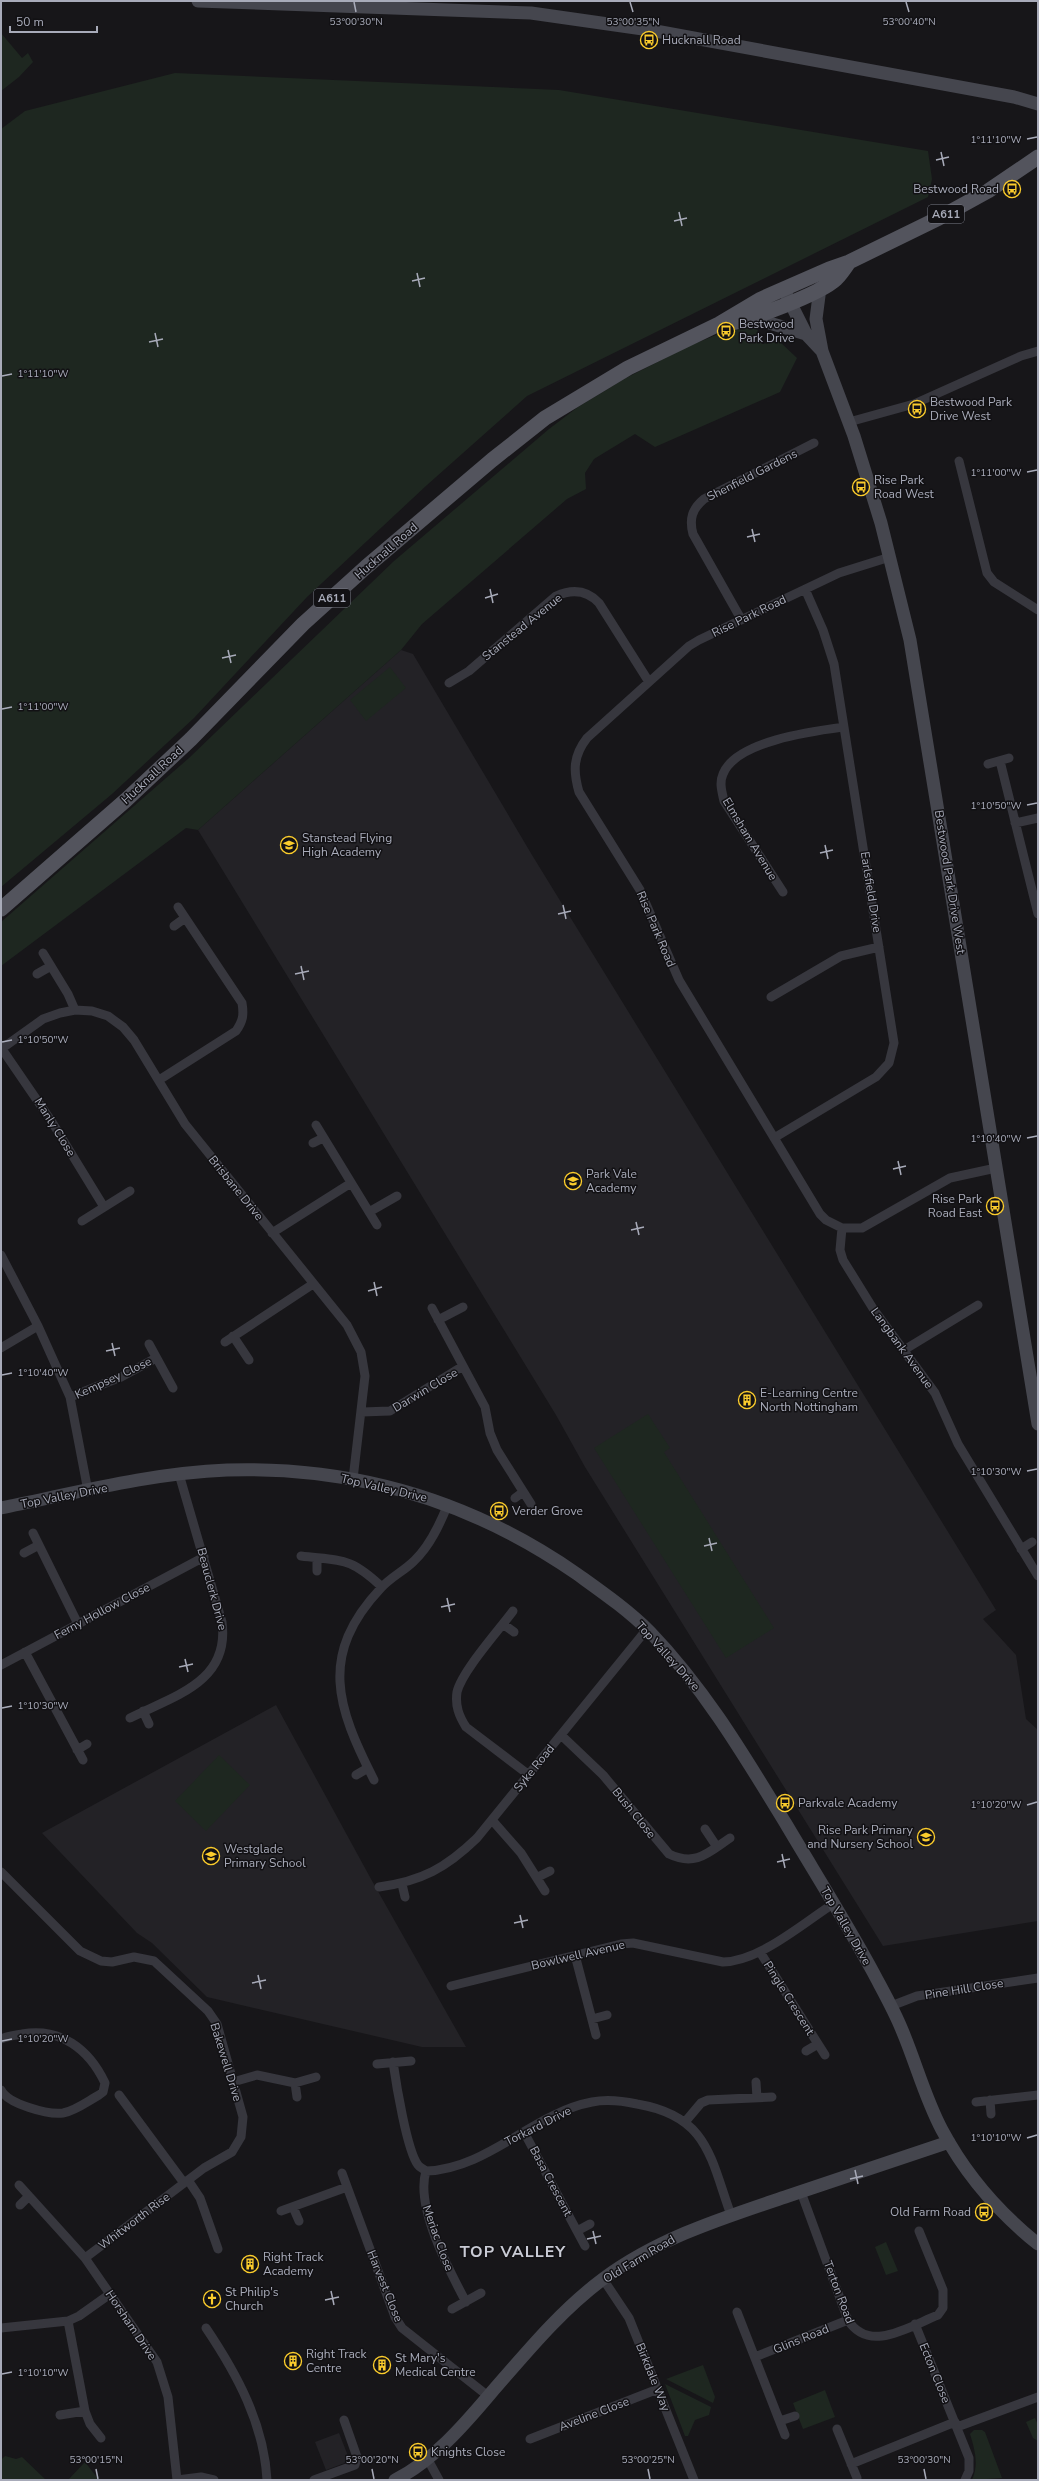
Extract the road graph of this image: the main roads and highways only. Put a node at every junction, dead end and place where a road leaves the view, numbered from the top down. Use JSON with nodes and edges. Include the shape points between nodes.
{"nodes":[{"id":1,"x":1038,"y":157,"type":"edge"},
{"id":2,"x":849,"y":262,"type":"junction"},
{"id":3,"x":803,"y":289,"type":"junction"},
{"id":4,"x":787,"y":295,"type":"junction"},
{"id":5,"x":719,"y":324,"type":"junction"},
{"id":6,"x":1,"y":909,"type":"edge"}],
"edges":[{"from":1,"to":2,"type":"main road","name":"Hucknall Road","number":"A611","via":[[979,196]]},
{"from":2,"to":3,"type":"main road","name":"Hucknall Road","number":"A611","via":[[829,269]]},
{"from":2,"to":3,"type":"main road","name":"Hucknall Road","number":"A611","via":[[836,280],[820,288]]},
{"from":3,"to":4,"type":"main road","name":"Hucknall Road","number":"A611"},
{"from":4,"to":5,"type":"main road","name":"Hucknall Road","number":"A611","via":[[761,299]]},
{"from":4,"to":5,"type":"main road","name":"Hucknall Road","number":"A611","via":[[753,318]]},
{"from":5,"to":6,"type":"main road","name":"Hucknall Road","number":"A611","via":[[628,368],[545,418],[492,460],[314,614],[137,790]]}]}
